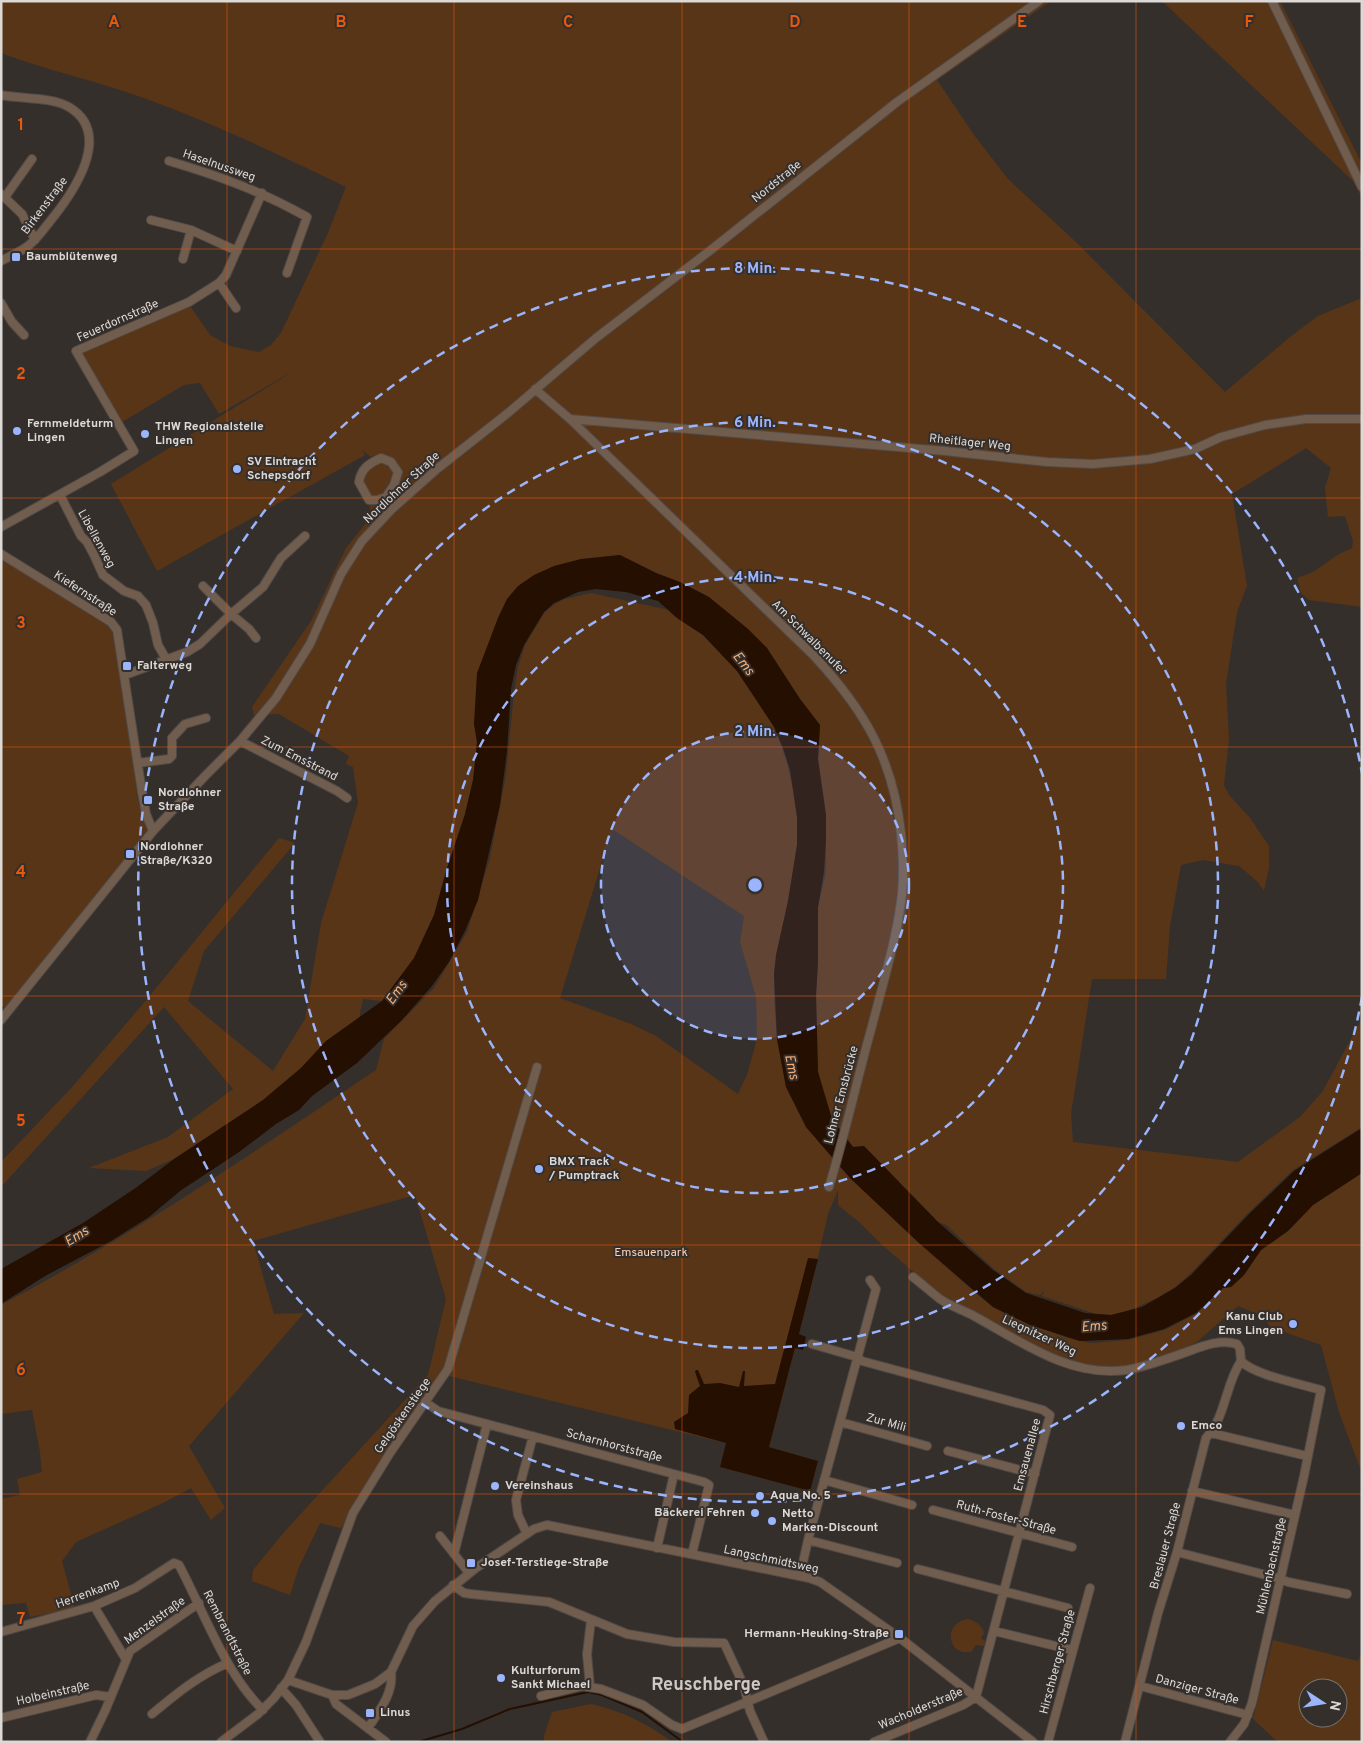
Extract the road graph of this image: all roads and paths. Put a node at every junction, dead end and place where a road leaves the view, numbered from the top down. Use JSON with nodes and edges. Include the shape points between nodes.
{"nodes":[{"id":1,"x":1039,"y":1,"type":"edge"},
{"id":2,"x":1272,"y":1,"type":"edge"},
{"id":3,"x":1,"y":95,"type":"edge"},
{"id":4,"x":32,"y":159,"type":"dead end"},
{"id":5,"x":169,"y":160,"type":"dead end"},
{"id":6,"x":1362,"y":188,"type":"edge"},
{"id":7,"x":262,"y":193,"type":"junction"},
{"id":8,"x":3,"y":196,"type":"edge"},
{"id":9,"x":151,"y":220,"type":"dead end"},
{"id":10,"x":191,"y":230,"type":"junction"},
{"id":11,"x":35,"y":240,"type":"junction"},
{"id":12,"x":237,"y":251,"type":"junction"},
{"id":13,"x":184,"y":259,"type":"dead end"},
{"id":14,"x":1,"y":261,"type":"edge"},
{"id":15,"x":288,"y":273,"type":"dead end"},
{"id":16,"x":219,"y":283,"type":"junction"},
{"id":17,"x":1,"y":303,"type":"edge"},
{"id":18,"x":236,"y":308,"type":"dead end"},
{"id":19,"x":24,"y":335,"type":"dead end"},
{"id":20,"x":535,"y":389,"type":"junction"},
{"id":21,"x":508,"y":413,"type":"joint"},
{"id":22,"x":570,"y":419,"type":"junction"},
{"id":23,"x":1362,"y":419,"type":"edge"},
{"id":24,"x":60,"y":495,"type":"junction"},
{"id":25,"x":386,"y":497,"type":"junction"},
{"id":26,"x":392,"y":509,"type":"junction"},
{"id":27,"x":1,"y":527,"type":"edge"},
{"id":28,"x":304,"y":536,"type":"dead end"},
{"id":29,"x":1,"y":554,"type":"edge"},
{"id":30,"x":203,"y":586,"type":"dead end"},
{"id":31,"x":231,"y":614,"type":"junction"},
{"id":32,"x":256,"y":638,"type":"dead end"},
{"id":33,"x":166,"y":659,"type":"junction"},
{"id":34,"x":125,"y":674,"type":"junction"},
{"id":35,"x":206,"y":718,"type":"dead end"},
{"id":36,"x":240,"y":741,"type":"junction"},
{"id":37,"x":138,"y":763,"type":"junction"},
{"id":38,"x":347,"y":798,"type":"dead end"},
{"id":39,"x":154,"y":831,"type":"junction"},
{"id":40,"x":1,"y":1007,"type":"edge"},
{"id":41,"x":8,"y":1012,"type":"junction"},
{"id":42,"x":1,"y":1020,"type":"edge"},
{"id":43,"x":872,"y":1025,"type":"joint"},
{"id":44,"x":537,"y":1067,"type":"dead end"},
{"id":45,"x":829,"y":1187,"type":"dead end"},
{"id":46,"x":913,"y":1277,"type":"dead end"},
{"id":47,"x":870,"y":1280,"type":"dead end"},
{"id":48,"x":812,"y":1344,"type":"dead end"},
{"id":49,"x":857,"y":1356,"type":"junction"},
{"id":50,"x":1241,"y":1361,"type":"junction"},
{"id":51,"x":426,"y":1402,"type":"junction"},
{"id":52,"x":840,"y":1422,"type":"junction"},
{"id":53,"x":487,"y":1424,"type":"junction"},
{"id":54,"x":1211,"y":1433,"type":"junction"},
{"id":55,"x":533,"y":1436,"type":"junction"},
{"id":56,"x":927,"y":1446,"type":"dead end"},
{"id":57,"x":948,"y":1451,"type":"dead end"},
{"id":58,"x":1307,"y":1456,"type":"junction"},
{"id":59,"x":674,"y":1474,"type":"junction"},
{"id":60,"x":1035,"y":1474,"type":"junction"},
{"id":61,"x":824,"y":1480,"type":"junction"},
{"id":62,"x":1192,"y":1491,"type":"junction"},
{"id":63,"x":912,"y":1504,"type":"dead end"},
{"id":64,"x":933,"y":1510,"type":"dead end"},
{"id":65,"x":1295,"y":1515,"type":"junction"},
{"id":66,"x":1018,"y":1533,"type":"junction"},
{"id":67,"x":527,"y":1534,"type":"junction"},
{"id":68,"x":440,"y":1536,"type":"dead end"},
{"id":69,"x":808,"y":1540,"type":"junction"},
{"id":70,"x":1072,"y":1547,"type":"dead end"},
{"id":71,"x":658,"y":1548,"type":"junction"},
{"id":72,"x":1177,"y":1552,"type":"junction"},
{"id":73,"x":454,"y":1554,"type":"junction"},
{"id":74,"x":692,"y":1554,"type":"junction"},
{"id":75,"x":177,"y":1563,"type":"joint"},
{"id":76,"x":896,"y":1563,"type":"dead end"},
{"id":77,"x":918,"y":1569,"type":"dead end"},
{"id":78,"x":468,"y":1573,"type":"junction"},
{"id":79,"x":800,"y":1576,"type":"junction"},
{"id":80,"x":1281,"y":1578,"type":"junction"},
{"id":81,"x":453,"y":1585,"type":"junction"},
{"id":82,"x":1090,"y":1588,"type":"dead end"},
{"id":83,"x":1004,"y":1592,"type":"junction"},
{"id":84,"x":1347,"y":1594,"type":"dead end"},
{"id":85,"x":199,"y":1603,"type":"junction"},
{"id":86,"x":94,"y":1606,"type":"junction"},
{"id":87,"x":1068,"y":1608,"type":"dead end"},
{"id":88,"x":591,"y":1620,"type":"junction"},
{"id":89,"x":994,"y":1631,"type":"junction"},
{"id":90,"x":1,"y":1632,"type":"edge"},
{"id":91,"x":900,"y":1638,"type":"junction"},
{"id":92,"x":1072,"y":1650,"type":"junction"},
{"id":93,"x":125,"y":1658,"type":"junction"},
{"id":94,"x":228,"y":1663,"type":"junction"},
{"id":95,"x":391,"y":1672,"type":"junction"},
{"id":96,"x":288,"y":1680,"type":"junction"},
{"id":97,"x":1140,"y":1686,"type":"junction"},
{"id":98,"x":590,"y":1687,"type":"junction"},
{"id":99,"x":282,"y":1688,"type":"junction"},
{"id":100,"x":332,"y":1695,"type":"junction"},
{"id":101,"x":541,"y":1696,"type":"dead end"},
{"id":102,"x":110,"y":1697,"type":"junction"},
{"id":103,"x":976,"y":1697,"type":"junction"},
{"id":104,"x":749,"y":1701,"type":"junction"},
{"id":105,"x":263,"y":1710,"type":"junction"},
{"id":106,"x":152,"y":1714,"type":"dead end"},
{"id":107,"x":1248,"y":1715,"type":"junction"},
{"id":108,"x":1,"y":1718,"type":"edge"},
{"id":109,"x":368,"y":1728,"type":"junction"},
{"id":110,"x":90,"y":1742,"type":"edge"},
{"id":111,"x":222,"y":1742,"type":"edge"},
{"id":112,"x":320,"y":1742,"type":"edge"},
{"id":113,"x":386,"y":1742,"type":"edge"},
{"id":114,"x":764,"y":1742,"type":"edge"},
{"id":115,"x":874,"y":1742,"type":"edge"},
{"id":116,"x":1033,"y":1742,"type":"edge"},
{"id":117,"x":1048,"y":1742,"type":"edge"},
{"id":118,"x":1125,"y":1742,"type":"edge"},
{"id":119,"x":1230,"y":1742,"type":"edge"}],
"edges":[{"from":1,"to":20,"type":"street","name":"Nordstraße","via":[[897,102]]},
{"from":2,"to":6,"type":"street"},
{"from":3,"to":11,"type":"street","name":"Birkenstraße","via":[[69,107],[85,123],[89,136],[89,151],[78,182]]},
{"from":4,"to":8,"type":"street"},
{"from":5,"to":7,"type":"street","name":"Haselnussweg"},
{"from":7,"to":12,"type":"street","name":"Feuerdornstraße"},
{"from":7,"to":15,"type":"street","name":"Haselnussweg","via":[[307,217]]},
{"from":8,"to":11,"type":"street","via":[[22,214]]},
{"from":9,"to":10,"type":"street"},
{"from":10,"to":12,"type":"street"},
{"from":10,"to":13,"type":"street"},
{"from":11,"to":14,"type":"street","name":"Birkenstraße"},
{"from":12,"to":16,"type":"street","name":"Feuerdornstraße"},
{"from":16,"to":18,"type":"street"},
{"from":16,"to":24,"type":"street","name":"Feuerdornstraße","via":[[188,302],[76,351],[134,452]]},
{"from":17,"to":19,"type":"street"},
{"from":20,"to":21,"type":"street","name":"Nordstraße"},
{"from":20,"to":22,"type":"street","name":"Am Schwalbenufer"},
{"from":21,"to":26,"type":"street","name":"Nordlohner Straße"},
{"from":22,"to":23,"type":"street","name":"Rheitlager Weg","via":[[1093,464],[1150,459],[1195,449],[1221,437],[1265,425],[1306,419]]},
{"from":22,"to":43,"type":"street","name":"Am Schwalbenufer","via":[[815,657],[847,695],[875,737],[896,801],[903,873],[894,938]]},
{"from":24,"to":27,"type":"street","name":"Feuerdornstraße"},
{"from":24,"to":33,"type":"street","name":"Libellenweg","via":[[103,575],[124,591],[138,596],[146,605],[158,645]]},
{"from":25,"to":25,"type":"street","via":[[398,472],[391,462],[381,458],[362,470],[359,482],[369,500]]},
{"from":25,"to":26,"type":"street"},
{"from":26,"to":36,"type":"street","name":"Nordlohner Straße","via":[[354,553],[304,652],[276,698]]},
{"from":28,"to":31,"type":"street","via":[[282,558],[263,587]]},
{"from":29,"to":34,"type":"street","name":"Kiefernstraße","via":[[114,625]]},
{"from":30,"to":31,"type":"street"},
{"from":31,"to":32,"type":"street"},
{"from":31,"to":33,"type":"street","via":[[194,648]]},
{"from":33,"to":34,"type":"street"},
{"from":34,"to":37,"type":"street","name":"Kiefernstraße"},
{"from":35,"to":37,"type":"street","via":[[185,724],[172,738],[172,756],[169,759]]},
{"from":36,"to":38,"type":"street","name":"Zum Emsstrand"},
{"from":36,"to":39,"type":"street","name":"Nordlohner Straße"},
{"from":37,"to":39,"type":"street","name":"Kiefernstraße","via":[[146,814]]},
{"from":39,"to":41,"type":"street","name":"Nordlohner Straße"},
{"from":40,"to":41,"type":"street"},
{"from":41,"to":42,"type":"street","name":"Nordlohner Straße"},
{"from":43,"to":45,"type":"street","name":"Lohner Emsbrücke"},
{"from":44,"to":51,"type":"street","name":"Gelgöskenstiege","via":[[448,1369]]},
{"from":46,"to":50,"type":"street","name":"Liegnitzer Weg","via":[[941,1299],[1018,1341],[1078,1367],[1125,1370],[1222,1342],[1237,1344]]},
{"from":47,"to":49,"type":"street","via":[[876,1289]]},
{"from":48,"to":49,"type":"street"},
{"from":49,"to":52,"type":"street"},
{"from":49,"to":60,"type":"street","name":"Emsauenallee","via":[[862,1361],[1047,1411],[1049,1422]]},
{"from":50,"to":54,"type":"street","name":"Breslauer Straße","via":[[1235,1370],[1218,1424]]},
{"from":50,"to":58,"type":"street","name":"Mühlenbachstraße","via":[[1257,1371],[1321,1390]]},
{"from":51,"to":53,"type":"street","name":"Scharnhorststraße","via":[[438,1410]]},
{"from":51,"to":96,"type":"street","name":"Gelgöskenstiege","via":[[353,1513],[306,1642]]},
{"from":52,"to":56,"type":"street","name":"Zur Mili"},
{"from":52,"to":61,"type":"street"},
{"from":53,"to":55,"type":"street","name":"Scharnhorststraße"},
{"from":53,"to":73,"type":"street"},
{"from":54,"to":58,"type":"street"},
{"from":54,"to":62,"type":"street","name":"Breslauer Straße","via":[[1206,1438]]},
{"from":55,"to":59,"type":"street","name":"Scharnhorststraße"},
{"from":55,"to":67,"type":"street","via":[[516,1500],[518,1516]]},
{"from":57,"to":60,"type":"street"},
{"from":58,"to":65,"type":"street","name":"Mühlenbachstraße"},
{"from":59,"to":71,"type":"street","name":"Scharnhorststraße"},
{"from":59,"to":74,"type":"street","via":[[710,1485]]},
{"from":60,"to":66,"type":"street","name":"Emsauenallee"},
{"from":61,"to":63,"type":"street"},
{"from":61,"to":69,"type":"street"},
{"from":62,"to":65,"type":"street"},
{"from":62,"to":72,"type":"street","name":"Breslauer Straße"},
{"from":64,"to":66,"type":"street","name":"Ruth-Foster-Straße"},
{"from":65,"to":80,"type":"street","name":"Mühlenbachstraße"},
{"from":66,"to":70,"type":"street","name":"Ruth-Foster-Straße"},
{"from":66,"to":83,"type":"street","name":"Emsauenallee"},
{"from":67,"to":71,"type":"street","name":"Langschmidtsweg","via":[[547,1525]]},
{"from":67,"to":78,"type":"street","name":"Langschmidtsweg"},
{"from":68,"to":73,"type":"street"},
{"from":69,"to":76,"type":"street"},
{"from":69,"to":79,"type":"street"},
{"from":71,"to":74,"type":"street","name":"Langschmidtsweg"},
{"from":72,"to":80,"type":"street"},
{"from":72,"to":97,"type":"street","name":"Breslauer Straße"},
{"from":73,"to":78,"type":"street"},
{"from":74,"to":79,"type":"street","name":"Langschmidtsweg"},
{"from":75,"to":85,"type":"street","name":"Rembrandtstraße"},
{"from":75,"to":86,"type":"street","name":"Herrenkamp","via":[[135,1588]]},
{"from":77,"to":83,"type":"street"},
{"from":78,"to":81,"type":"street","name":"Langschmidtsweg"},
{"from":79,"to":91,"type":"street","name":"Langschmidtsweg","via":[[828,1586]]},
{"from":80,"to":84,"type":"street"},
{"from":80,"to":107,"type":"street","name":"Mühlenbachstraße"},
{"from":81,"to":88,"type":"street","via":[[464,1593],[549,1602]]},
{"from":81,"to":95,"type":"street","name":"Langschmidtsweg","via":[[412,1626]]},
{"from":82,"to":92,"type":"street","name":"Hirschberger Straße"},
{"from":83,"to":87,"type":"street"},
{"from":83,"to":89,"type":"street","name":"Emsauenallee"},
{"from":85,"to":93,"type":"street","name":"Menzelstraße","via":[[130,1651]]},
{"from":85,"to":94,"type":"street","name":"Rembrandtstraße"},
{"from":86,"to":90,"type":"street","name":"Herrenkamp"},
{"from":86,"to":93,"type":"street","name":"Menzelstraße"},
{"from":88,"to":98,"type":"street","via":[[586,1654]]},
{"from":88,"to":104,"type":"street","via":[[627,1634],[674,1642],[724,1643]]},
{"from":89,"to":92,"type":"street"},
{"from":89,"to":103,"type":"street","name":"Emsauenallee"},
{"from":91,"to":103,"type":"street","name":"Langschmidtsweg"},
{"from":91,"to":104,"type":"street"},
{"from":92,"to":117,"type":"street","name":"Hirschberger Straße"},
{"from":93,"to":102,"type":"street","name":"Menzelstraße"},
{"from":94,"to":105,"type":"street","name":"Rembrandtstraße"},
{"from":94,"to":106,"type":"street","via":[[195,1681]]},
{"from":95,"to":100,"type":"street","via":[[364,1690]]},
{"from":95,"to":109,"type":"street","name":"Langschmidtsweg","via":[[390,1690]]},
{"from":96,"to":99,"type":"street","name":"Gelgöskenstiege"},
{"from":96,"to":100,"type":"street"},
{"from":97,"to":107,"type":"street","name":"Danziger Straße"},
{"from":97,"to":118,"type":"street","name":"Breslauer Straße"},
{"from":98,"to":101,"type":"street"},
{"from":98,"to":104,"type":"street","via":[[643,1705],[682,1729]]},
{"from":99,"to":105,"type":"street","name":"Gelgöskenstiege"},
{"from":99,"to":112,"type":"street"},
{"from":100,"to":109,"type":"street","via":[[336,1704]]},
{"from":102,"to":108,"type":"street","name":"Holbeinstraße","via":[[96,1695]]},
{"from":102,"to":110,"type":"street","name":"Menzelstraße"},
{"from":103,"to":115,"type":"street","name":"Wacholderstraße"},
{"from":103,"to":116,"type":"street","name":"Langschmidtsweg"},
{"from":104,"to":114,"type":"street"},
{"from":105,"to":111,"type":"street","name":"Gelgöskenstiege"},
{"from":107,"to":119,"type":"street","name":"Mühlenbachstraße"},
{"from":109,"to":113,"type":"street"}]}
